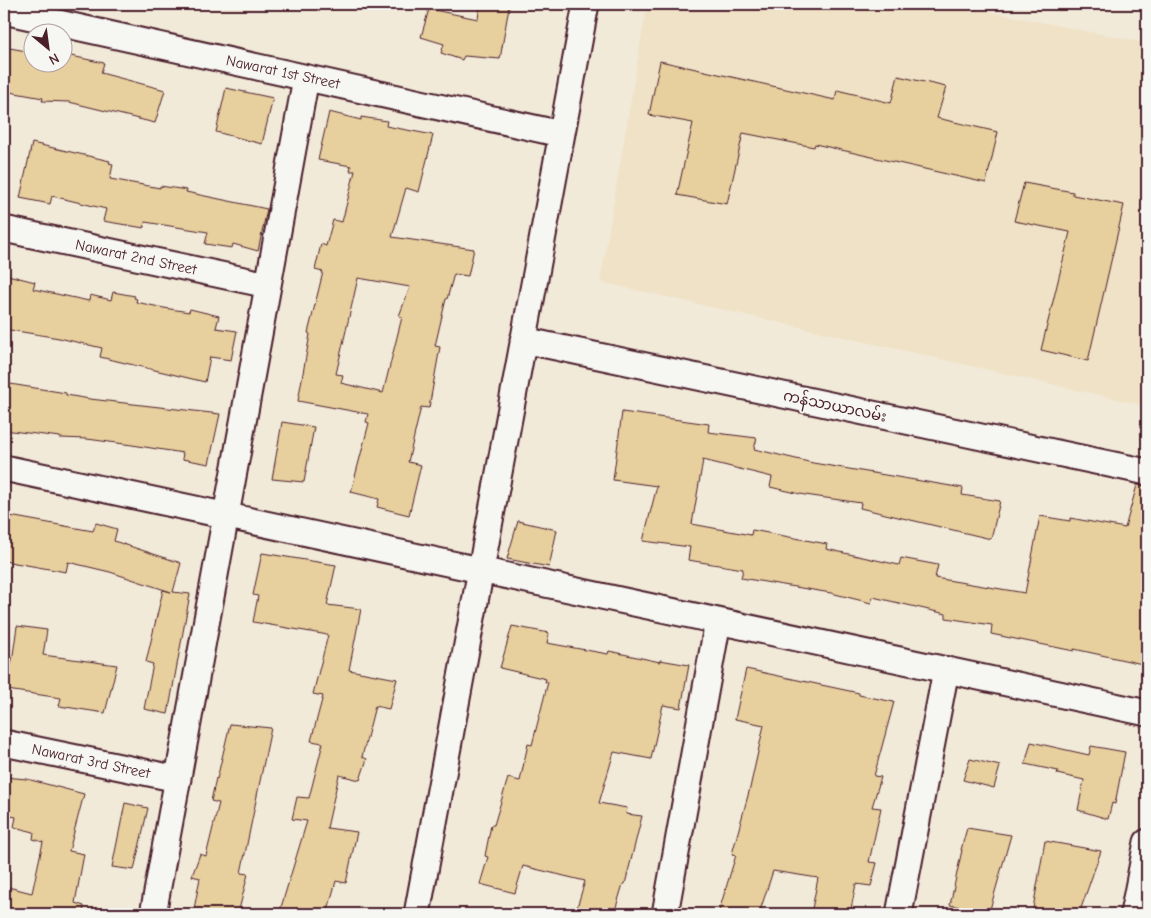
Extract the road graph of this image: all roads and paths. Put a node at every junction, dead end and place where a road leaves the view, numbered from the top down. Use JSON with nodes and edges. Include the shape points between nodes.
{"nodes":[{"id":1,"x":586,"y":4,"type":"edge"},
{"id":2,"x":4,"y":11,"type":"edge"},
{"id":3,"x":306,"y":78,"type":"junction"},
{"id":4,"x":561,"y":134,"type":"junction"},
{"id":5,"x":4,"y":229,"type":"edge"},
{"id":6,"x":268,"y":286,"type":"junction"},
{"id":7,"x":523,"y":340,"type":"junction"},
{"id":8,"x":4,"y":468,"type":"edge"},
{"id":9,"x":1147,"y":472,"type":"edge"},
{"id":10,"x":226,"y":516,"type":"junction"},
{"id":11,"x":481,"y":570,"type":"junction"},
{"id":12,"x":718,"y":621,"type":"junction"},
{"id":13,"x":946,"y":670,"type":"junction"},
{"id":14,"x":1147,"y":713,"type":"edge"},
{"id":15,"x":4,"y":743,"type":"edge"},
{"id":16,"x":178,"y":779,"type":"junction"},
{"id":17,"x":1147,"y":842,"type":"edge"},
{"id":18,"x":153,"y":914,"type":"edge"},
{"id":19,"x":417,"y":914,"type":"edge"},
{"id":20,"x":665,"y":914,"type":"edge"},
{"id":21,"x":900,"y":914,"type":"edge"},
{"id":22,"x":1133,"y":914,"type":"edge"}],
"edges":[{"from":1,"to":4,"type":"street"},
{"from":2,"to":3,"type":"street","name":"Nawarat 1st Street"},
{"from":3,"to":4,"type":"street","name":"Nawarat 1st Street"},
{"from":3,"to":6,"type":"street"},
{"from":4,"to":7,"type":"street"},
{"from":5,"to":6,"type":"street","name":"Nawarat 2nd Street"},
{"from":6,"to":10,"type":"street"},
{"from":7,"to":9,"type":"street","name":"ကန်သာယာလမ်း"},
{"from":7,"to":11,"type":"street"},
{"from":8,"to":10,"type":"street"},
{"from":10,"to":11,"type":"street"},
{"from":10,"to":16,"type":"street"},
{"from":11,"to":12,"type":"street"},
{"from":11,"to":19,"type":"street"},
{"from":12,"to":13,"type":"street"},
{"from":12,"to":20,"type":"street"},
{"from":13,"to":14,"type":"street"},
{"from":13,"to":21,"type":"street"},
{"from":15,"to":16,"type":"street","name":"Nawarat 3rd Street"},
{"from":16,"to":18,"type":"street"},
{"from":17,"to":22,"type":"street"}]}
